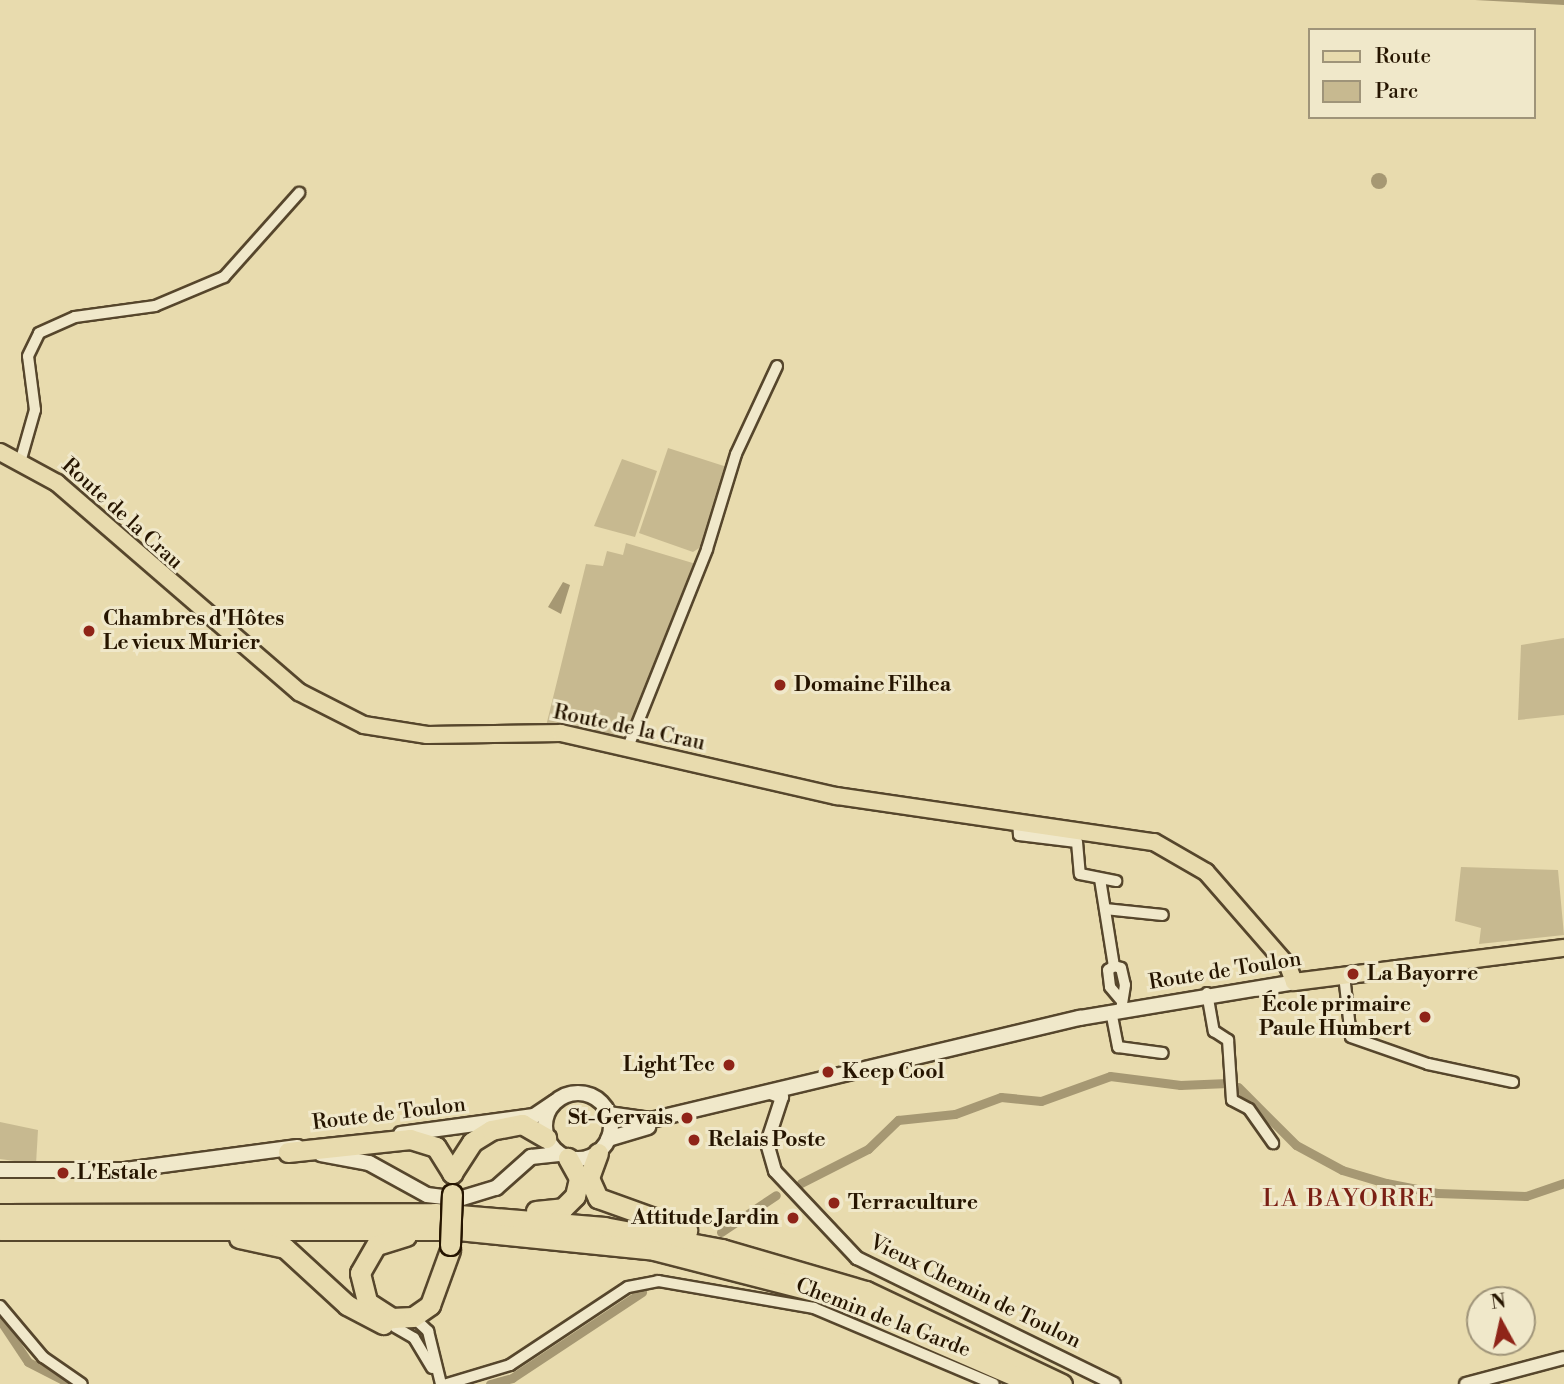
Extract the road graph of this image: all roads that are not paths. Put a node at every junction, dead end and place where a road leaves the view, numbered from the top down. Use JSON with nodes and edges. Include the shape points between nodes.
{"nodes":[{"id":1,"x":299,"y":193,"type":"dead end"},
{"id":2,"x":777,"y":366,"type":"dead end"},
{"id":3,"x":0,"y":452,"type":"edge"},
{"id":4,"x":21,"y":459,"type":"junction"},
{"id":5,"x":628,"y":747,"type":"junction"},
{"id":6,"x":1017,"y":821,"type":"junction"},
{"id":7,"x":1100,"y":879,"type":"junction"},
{"id":8,"x":1116,"y":881,"type":"dead end"},
{"id":9,"x":1105,"y":909,"type":"junction"},
{"id":10,"x":1163,"y":915,"type":"dead end"},
{"id":11,"x":1564,"y":948,"type":"edge"},
{"id":12,"x":1288,"y":965,"type":"junction"},
{"id":13,"x":1344,"y":975,"type":"junction"},
{"id":14,"x":1324,"y":977,"type":"junction"},
{"id":15,"x":1294,"y":982,"type":"junction"},
{"id":16,"x":1207,"y":993,"type":"junction"},
{"id":17,"x":1117,"y":1006,"type":"junction"},
{"id":18,"x":1163,"y":1053,"type":"dead end"},
{"id":19,"x":897,"y":1063,"type":"junction"},
{"id":20,"x":1513,"y":1082,"type":"dead end"},
{"id":21,"x":774,"y":1094,"type":"junction"},
{"id":22,"x":555,"y":1102,"type":"junction"},
{"id":23,"x":608,"y":1114,"type":"junction"},
{"id":24,"x":499,"y":1122,"type":"junction"},
{"id":25,"x":547,"y":1138,"type":"junction"},
{"id":26,"x":1273,"y":1143,"type":"dead end"},
{"id":27,"x":603,"y":1146,"type":"junction"},
{"id":28,"x":288,"y":1152,"type":"junction"},
{"id":29,"x":563,"y":1156,"type":"junction"},
{"id":30,"x":225,"y":1157,"type":"junction"},
{"id":31,"x":0,"y":1170,"type":"edge"},
{"id":32,"x":452,"y":1173,"type":"junction"},
{"id":33,"x":0,"y":1208,"type":"edge"},
{"id":34,"x":0,"y":1214,"type":"edge"},
{"id":35,"x":0,"y":1230,"type":"edge"},
{"id":36,"x":450,"y":1247,"type":"junction"},
{"id":37,"x":793,"y":1284,"type":"junction"},
{"id":38,"x":866,"y":1291,"type":"junction"},
{"id":39,"x":0,"y":1306,"type":"edge"},
{"id":40,"x":418,"y":1325,"type":"junction"},
{"id":41,"x":1564,"y":1358,"type":"edge"},
{"id":42,"x":82,"y":1384,"type":"edge"},
{"id":43,"x":440,"y":1384,"type":"edge"},
{"id":44,"x":447,"y":1384,"type":"edge"},
{"id":45,"x":994,"y":1384,"type":"edge"},
{"id":46,"x":1034,"y":1384,"type":"edge"},
{"id":47,"x":1062,"y":1384,"type":"edge"},
{"id":48,"x":1114,"y":1384,"type":"edge"},
{"id":49,"x":1466,"y":1384,"type":"edge"}],
"edges":[{"from":1,"to":4,"type":"street","via":[[224,277],[155,306],[75,317],[39,333],[28,356],[35,410]]},
{"from":2,"to":5,"type":"street","via":[[736,454],[707,549]]},
{"from":3,"to":4,"type":"main road","name":"Route de la Crau"},
{"from":4,"to":5,"type":"main road","name":"Route de la Crau","via":[[57,483],[271,670],[337,715],[393,732],[537,730]]},
{"from":5,"to":6,"type":"main road","name":"Route de la Crau","via":[[837,796]]},
{"from":6,"to":7,"type":"street","via":[[1019,835],[1077,842],[1080,874]]},
{"from":6,"to":12,"type":"main road","name":"Route de la Crau","via":[[1122,835],[1175,851],[1206,872]]},
{"from":7,"to":8,"type":"street"},
{"from":7,"to":9,"type":"street"},
{"from":9,"to":10,"type":"street"},
{"from":9,"to":17,"type":"street","via":[[1114,966],[1108,970],[1110,987]]},
{"from":11,"to":13,"type":"main road","name":"Route de Toulon"},
{"from":12,"to":14,"type":"main road"},
{"from":12,"to":15,"type":"main road","name":"Route de la Crau"},
{"from":13,"to":14,"type":"main road","name":"Route de Toulon"},
{"from":13,"to":20,"type":"street","via":[[1351,1037],[1404,1057]]},
{"from":14,"to":15,"type":"main road","name":"Route de Toulon"},
{"from":15,"to":16,"type":"main road","name":"Route de Toulon"},
{"from":16,"to":17,"type":"main road","name":"Route de Toulon"},
{"from":16,"to":26,"type":"street","via":[[1212,1025],[1228,1040],[1232,1100],[1250,1110]]},
{"from":17,"to":18,"type":"street","via":[[1118,1047]]},
{"from":17,"to":19,"type":"main road","name":"Route de Toulon"},
{"from":19,"to":21,"type":"main road","name":"Route de Toulon"},
{"from":19,"to":21,"type":"main road","name":"Route de Toulon"},
{"from":21,"to":23,"type":"main road","name":"Route de Toulon","via":[[651,1120]]},
{"from":21,"to":27,"type":"main road","name":"Route de Toulon"},
{"from":21,"to":48,"type":"street","name":"Vieux Chemin de Toulon","via":[[767,1143],[775,1171],[857,1258]]},
{"from":22,"to":23,"type":"main road","via":[[585,1094]]},
{"from":22,"to":24,"type":"main road","name":"Route de Toulon","via":[[534,1116]]},
{"from":22,"to":25,"type":"main road","via":[[545,1119]]},
{"from":23,"to":27,"type":"main road"},
{"from":24,"to":30,"type":"main road","name":"Route de Toulon"},
{"from":24,"to":32,"type":"highway","via":[[467,1139]]},
{"from":25,"to":29,"type":"main road"},
{"from":25,"to":32,"type":"highway","via":[[522,1124],[491,1130],[472,1142]]},
{"from":27,"to":29,"type":"main road"},
{"from":27,"to":38,"type":"highway","via":[[590,1183],[612,1207],[812,1268]]},
{"from":28,"to":29,"type":"main road","name":"Route de Toulon","via":[[360,1160],[427,1195],[459,1199],[496,1188],[531,1157]]},
{"from":28,"to":30,"type":"main road","name":"Route de Toulon"},
{"from":28,"to":32,"type":"highway","via":[[410,1139],[436,1147]]},
{"from":29,"to":33,"type":"highway","via":[[578,1188],[570,1203],[551,1211],[398,1205]]},
{"from":30,"to":31,"type":"main road","name":"Route de Toulon","via":[[93,1172]]},
{"from":32,"to":36,"type":"highway","bridge":true},
{"from":34,"to":38,"type":"highway","via":[[372,1212],[542,1220],[681,1240]]},
{"from":35,"to":37,"type":"highway","via":[[496,1232],[654,1250]]},
{"from":35,"to":40,"type":"highway","via":[[259,1240],[285,1248],[361,1315],[395,1327]]},
{"from":36,"to":40,"type":"highway","via":[[440,1290]]},
{"from":36,"to":40,"type":"highway","via":[[447,1296]]},
{"from":37,"to":40,"type":"highway","via":[[553,1243],[432,1236],[384,1241],[362,1264],[362,1293],[382,1314]]},
{"from":37,"to":46,"type":"highway","via":[[901,1322]]},
{"from":38,"to":47,"type":"highway"},
{"from":39,"to":42,"type":"street","via":[[43,1357]]},
{"from":40,"to":43,"type":"street"},
{"from":40,"to":43,"type":"street"},
{"from":41,"to":49,"type":"street"},
{"from":44,"to":45,"type":"street","name":"Chemin de la Garde","via":[[510,1365],[628,1287],[658,1281],[814,1308]]}]}
